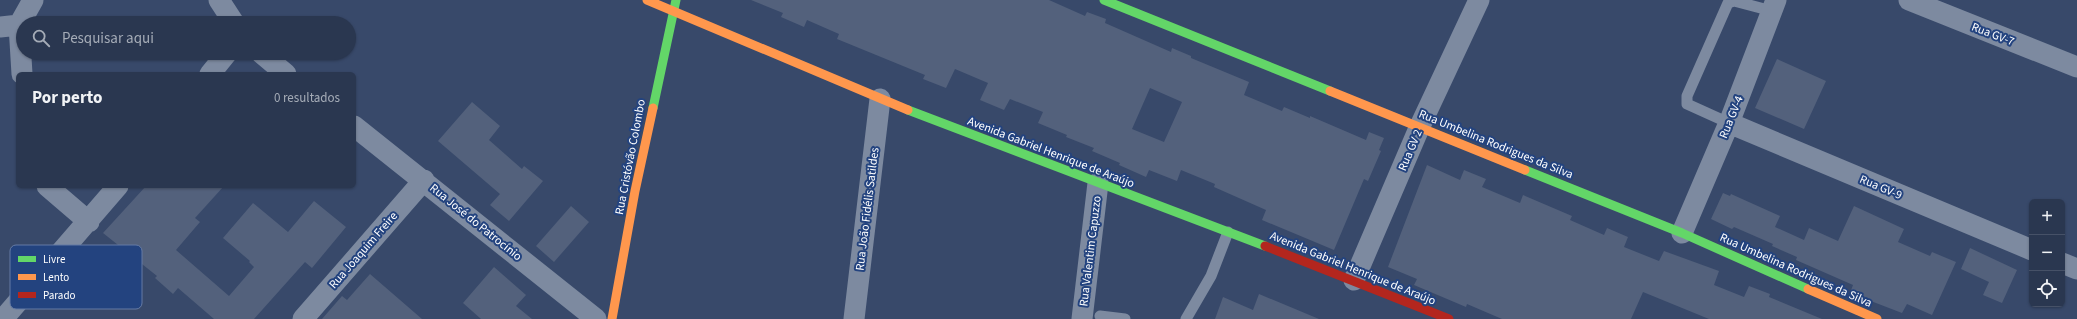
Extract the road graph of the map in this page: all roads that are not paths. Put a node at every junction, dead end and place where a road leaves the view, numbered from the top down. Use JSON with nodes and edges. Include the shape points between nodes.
{"nodes":[{"id":1,"x":33,"y":0,"type":"edge"},
{"id":2,"x":219,"y":0,"type":"edge"},
{"id":3,"x":647,"y":0,"type":"edge"},
{"id":4,"x":676,"y":0,"type":"edge"},
{"id":5,"x":1104,"y":0,"type":"edge"},
{"id":6,"x":1479,"y":0,"type":"edge"},
{"id":7,"x":1909,"y":0,"type":"edge"},
{"id":8,"x":1774,"y":6,"type":"edge"},
{"id":9,"x":672,"y":11,"type":"junction"},
{"id":10,"x":18,"y":16,"type":"edge"},
{"id":11,"x":229,"y":16,"type":"edge"},
{"id":12,"x":16,"y":18,"type":"edge"},
{"id":13,"x":9,"y":26,"type":"edge"},
{"id":14,"x":16,"y":52,"type":"edge"},
{"id":15,"x":18,"y":60,"type":"edge"},
{"id":16,"x":221,"y":60,"type":"edge"},
{"id":17,"x":269,"y":60,"type":"edge"},
{"id":18,"x":2077,"y":67,"type":"edge"},
{"id":19,"x":21,"y":72,"type":"edge"},
{"id":20,"x":212,"y":72,"type":"edge"},
{"id":21,"x":284,"y":72,"type":"edge"},
{"id":22,"x":880,"y":99,"type":"junction"},
{"id":23,"x":1729,"y":123,"type":"junction"},
{"id":24,"x":1420,"y":126,"type":"junction"},
{"id":25,"x":356,"y":128,"type":"edge"},
{"id":26,"x":424,"y":180,"type":"junction"},
{"id":27,"x":1098,"y":182,"type":"junction"},
{"id":28,"x":50,"y":188,"type":"edge"},
{"id":29,"x":116,"y":188,"type":"edge"},
{"id":30,"x":89,"y":222,"type":"junction"},
{"id":31,"x":1228,"y":232,"type":"junction"},
{"id":32,"x":1682,"y":233,"type":"junction"},
{"id":33,"x":69,"y":245,"type":"edge"},
{"id":34,"x":2029,"y":249,"type":"edge"},
{"id":35,"x":2065,"y":264,"type":"edge"},
{"id":36,"x":2077,"y":269,"type":"edge"},
{"id":37,"x":1354,"y":280,"type":"junction"},
{"id":38,"x":13,"y":309,"type":"edge"},
{"id":39,"x":607,"y":316,"type":"edge"},
{"id":40,"x":1091,"y":318,"type":"edge"},
{"id":41,"x":4,"y":319,"type":"edge"},
{"id":42,"x":303,"y":319,"type":"edge"},
{"id":43,"x":854,"y":319,"type":"edge"},
{"id":44,"x":1125,"y":319,"type":"edge"},
{"id":45,"x":1186,"y":319,"type":"edge"},
{"id":46,"x":1449,"y":319,"type":"edge"},
{"id":47,"x":1877,"y":319,"type":"edge"}],
"edges":[{"from":1,"to":10,"type":"street"},
{"from":2,"to":11,"type":"street"},
{"from":3,"to":9,"type":"street","name":"Avenida Gabriel Henrique de Araújo"},
{"from":4,"to":9,"type":"street","name":"Rua Cristóvão Colombo"},
{"from":5,"to":24,"type":"street","name":"Rua Umbelina Rodrigues da Silva"},
{"from":6,"to":24,"type":"street","name":"Rua GV 2"},
{"from":7,"to":18,"type":"street","name":"Rua GV-7"},
{"from":8,"to":23,"type":"street","name":"Rua GV-4"},
{"from":8,"to":23,"type":"lane","via":[[1734,1],[1728,3],[1687,96],[1687,104]]},
{"from":9,"to":22,"type":"street","name":"Avenida Gabriel Henrique de Araújo"},
{"from":9,"to":39,"type":"street","name":"Rua Cristóvão Colombo"},
{"from":12,"to":13,"type":"street"},
{"from":13,"to":14,"type":"street"},
{"from":15,"to":19,"type":"street"},
{"from":16,"to":20,"type":"street"},
{"from":17,"to":21,"type":"street"},
{"from":22,"to":27,"type":"street","name":"Avenida Gabriel Henrique de Araújo"},
{"from":22,"to":43,"type":"street","name":"Rua João Fidélis Satildes"},
{"from":23,"to":32,"type":"street","name":"Rua GV-4"},
{"from":23,"to":34,"type":"street","name":"Rua GV-9"},
{"from":24,"to":32,"type":"street","name":"Rua Umbelina Rodrigues da Silva"},
{"from":24,"to":37,"type":"street","name":"Rua GV 2"},
{"from":25,"to":26,"type":"street","name":"Rua José do Patrocínio"},
{"from":26,"to":39,"type":"street","name":"Rua José do Patrocínio"},
{"from":26,"to":42,"type":"street","name":"Rua Joaquim Freire"},
{"from":27,"to":31,"type":"street","name":"Avenida Gabriel Henrique de Araújo"},
{"from":27,"to":40,"type":"street","name":"Rua Valentim Capuzzo"},
{"from":28,"to":30,"type":"street"},
{"from":29,"to":30,"type":"street"},
{"from":30,"to":33,"type":"street"},
{"from":31,"to":37,"type":"street","name":"Avenida Gabriel Henrique de Araújo"},
{"from":31,"to":45,"type":"lane","via":[[1211,276]]},
{"from":32,"to":47,"type":"street","name":"Rua Umbelina Rodrigues da Silva"},
{"from":35,"to":36,"type":"street"},
{"from":37,"to":46,"type":"street","name":"Avenida Gabriel Henrique de Araújo"},
{"from":38,"to":41,"type":"street"},
{"from":40,"to":44,"type":"lane"}]}
